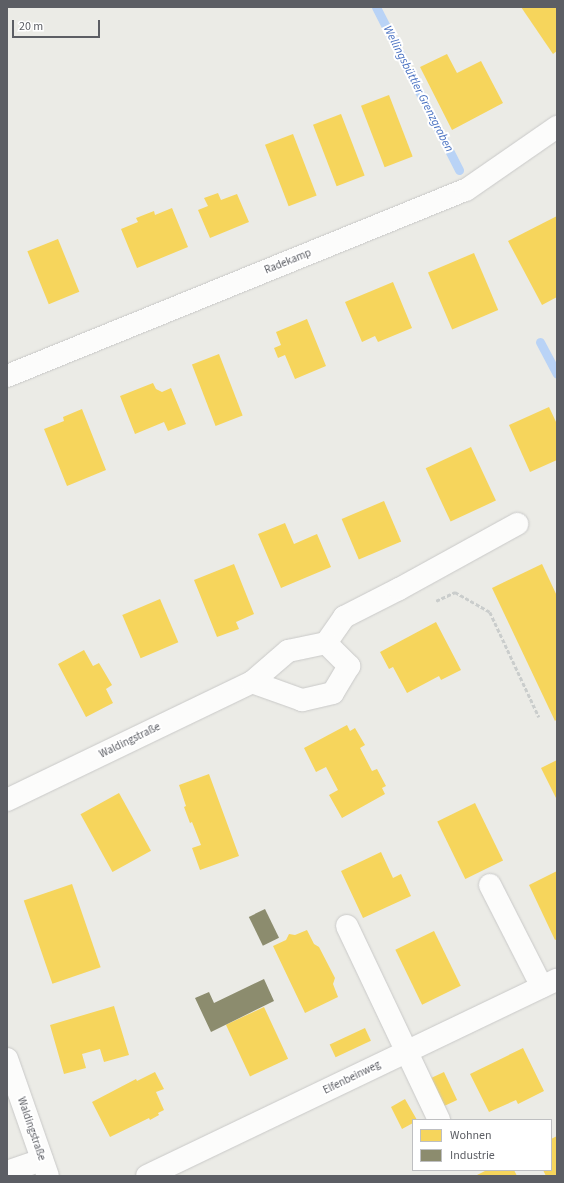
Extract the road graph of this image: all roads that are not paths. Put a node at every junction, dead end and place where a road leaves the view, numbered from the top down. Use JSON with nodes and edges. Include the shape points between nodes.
{"nodes":[{"id":1,"x":557,"y":127,"type":"edge"},
{"id":2,"x":7,"y":376,"type":"edge"},
{"id":3,"x":517,"y":524,"type":"dead end"},
{"id":4,"x":326,"y":643,"type":"junction"},
{"id":5,"x":252,"y":682,"type":"junction"},
{"id":6,"x":7,"y":800,"type":"edge"},
{"id":7,"x":490,"y":885,"type":"dead end"},
{"id":8,"x":346,"y":926,"type":"dead end"},
{"id":9,"x":549,"y":984,"type":"edge"},
{"id":10,"x":406,"y":1052,"type":"junction"},
{"id":11,"x":7,"y":1059,"type":"edge"},
{"id":12,"x":439,"y":1119,"type":"edge"},
{"id":13,"x":45,"y":1168,"type":"edge"},
{"id":14,"x":7,"y":1172,"type":"edge"},
{"id":15,"x":147,"y":1176,"type":"edge"}],
"edges":[{"from":1,"to":2,"type":"street","name":"Radekamp","via":[[466,190]]},
{"from":3,"to":4,"type":"street","via":[[344,617]]},
{"from":4,"to":5,"type":"street","name":"Waldingstraße","via":[[288,651]]},
{"from":4,"to":5,"type":"street","via":[[349,666],[333,693],[302,700]]},
{"from":5,"to":6,"type":"street","name":"Waldingstraße"},
{"from":7,"to":9,"type":"street"},
{"from":8,"to":10,"type":"street"},
{"from":9,"to":10,"type":"street","name":"Elfenbeinweg"},
{"from":10,"to":12,"type":"street"},
{"from":10,"to":15,"type":"street","name":"Elfenbeinweg"},
{"from":11,"to":13,"type":"street","name":"Waldingstraße"},
{"from":13,"to":14,"type":"street"}]}
